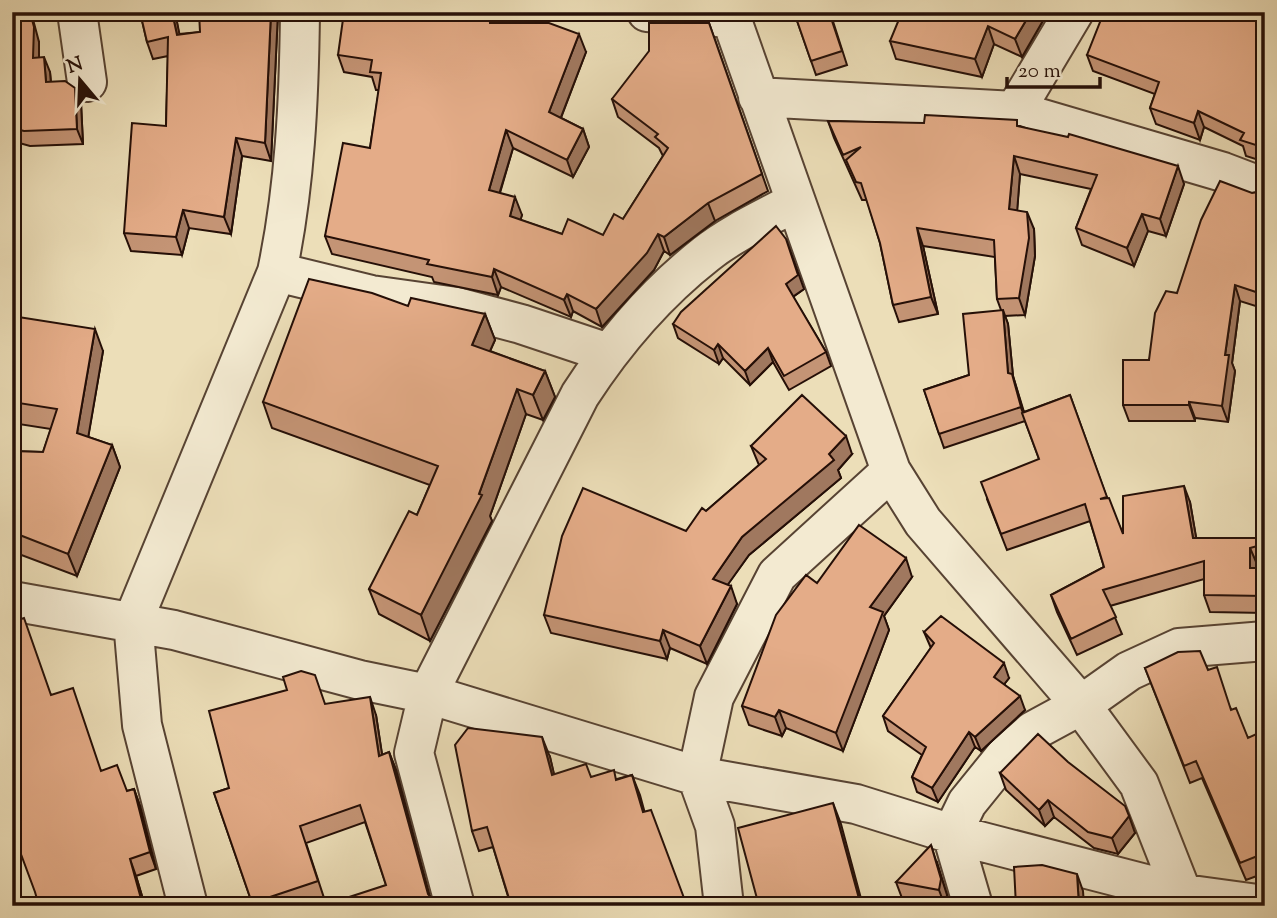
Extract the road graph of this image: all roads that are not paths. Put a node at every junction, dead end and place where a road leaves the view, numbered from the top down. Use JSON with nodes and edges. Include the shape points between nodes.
{"nodes":[{"id":1,"x":77,"y":12,"type":"edge"},
{"id":2,"x":300,"y":12,"type":"edge"},
{"id":3,"x":647,"y":12,"type":"edge"},
{"id":4,"x":1074,"y":12,"type":"edge"},
{"id":5,"x":730,"y":15,"type":"edge"},
{"id":6,"x":87,"y":82,"type":"dead end"},
{"id":7,"x":758,"y":97,"type":"junction"},
{"id":8,"x":1016,"y":111,"type":"junction"},
{"id":9,"x":1265,"y":188,"type":"edge"},
{"id":10,"x":795,"y":202,"type":"junction"},
{"id":11,"x":277,"y":272,"type":"junction"},
{"id":12,"x":608,"y":353,"type":"junction"},
{"id":13,"x":891,"y":471,"type":"junction"},
{"id":14,"x":12,"y":601,"type":"edge"},
{"id":15,"x":133,"y":621,"type":"junction"},
{"id":16,"x":1265,"y":641,"type":"edge"},
{"id":17,"x":428,"y":694,"type":"junction"},
{"id":18,"x":1081,"y":705,"type":"junction"},
{"id":19,"x":697,"y":776,"type":"junction"},
{"id":20,"x":953,"y":834,"type":"junction"},
{"id":21,"x":1186,"y":900,"type":"edge"},
{"id":22,"x":1265,"y":905,"type":"edge"},
{"id":23,"x":188,"y":906,"type":"edge"},
{"id":24,"x":455,"y":906,"type":"edge"},
{"id":25,"x":724,"y":906,"type":"edge"},
{"id":26,"x":973,"y":906,"type":"edge"}],
"edges":[{"from":1,"to":6,"type":"street"},
{"from":2,"to":11,"type":"street","via":[[299,103]]},
{"from":3,"to":5,"type":"street"},
{"from":4,"to":8,"type":"street"},
{"from":5,"to":7,"type":"street"},
{"from":7,"to":8,"type":"street"},
{"from":7,"to":10,"type":"street"},
{"from":8,"to":9,"type":"street"},
{"from":10,"to":12,"type":"street","via":[[708,252],[647,306]]},
{"from":10,"to":13,"type":"street"},
{"from":11,"to":12,"type":"street","via":[[371,295],[457,307]]},
{"from":11,"to":15,"type":"street"},
{"from":12,"to":17,"type":"street","via":[[580,395]]},
{"from":13,"to":18,"type":"street","via":[[923,522]]},
{"from":13,"to":19,"type":"street","via":[[777,575],[714,696]]},
{"from":14,"to":15,"type":"street"},
{"from":15,"to":17,"type":"street"},
{"from":15,"to":23,"type":"street","via":[[142,726]]},
{"from":16,"to":18,"type":"street","via":[[1179,648],[1129,671]]},
{"from":17,"to":19,"type":"street"},
{"from":17,"to":24,"type":"street","via":[[414,753]]},
{"from":18,"to":20,"type":"street","via":[[1033,731],[1004,756],[967,803]]},
{"from":18,"to":21,"type":"street","via":[[1139,784]]},
{"from":19,"to":20,"type":"street","via":[[856,804]]},
{"from":19,"to":25,"type":"street","via":[[715,826]]},
{"from":20,"to":21,"type":"street"},
{"from":20,"to":26,"type":"street"},
{"from":21,"to":22,"type":"street"}]}
